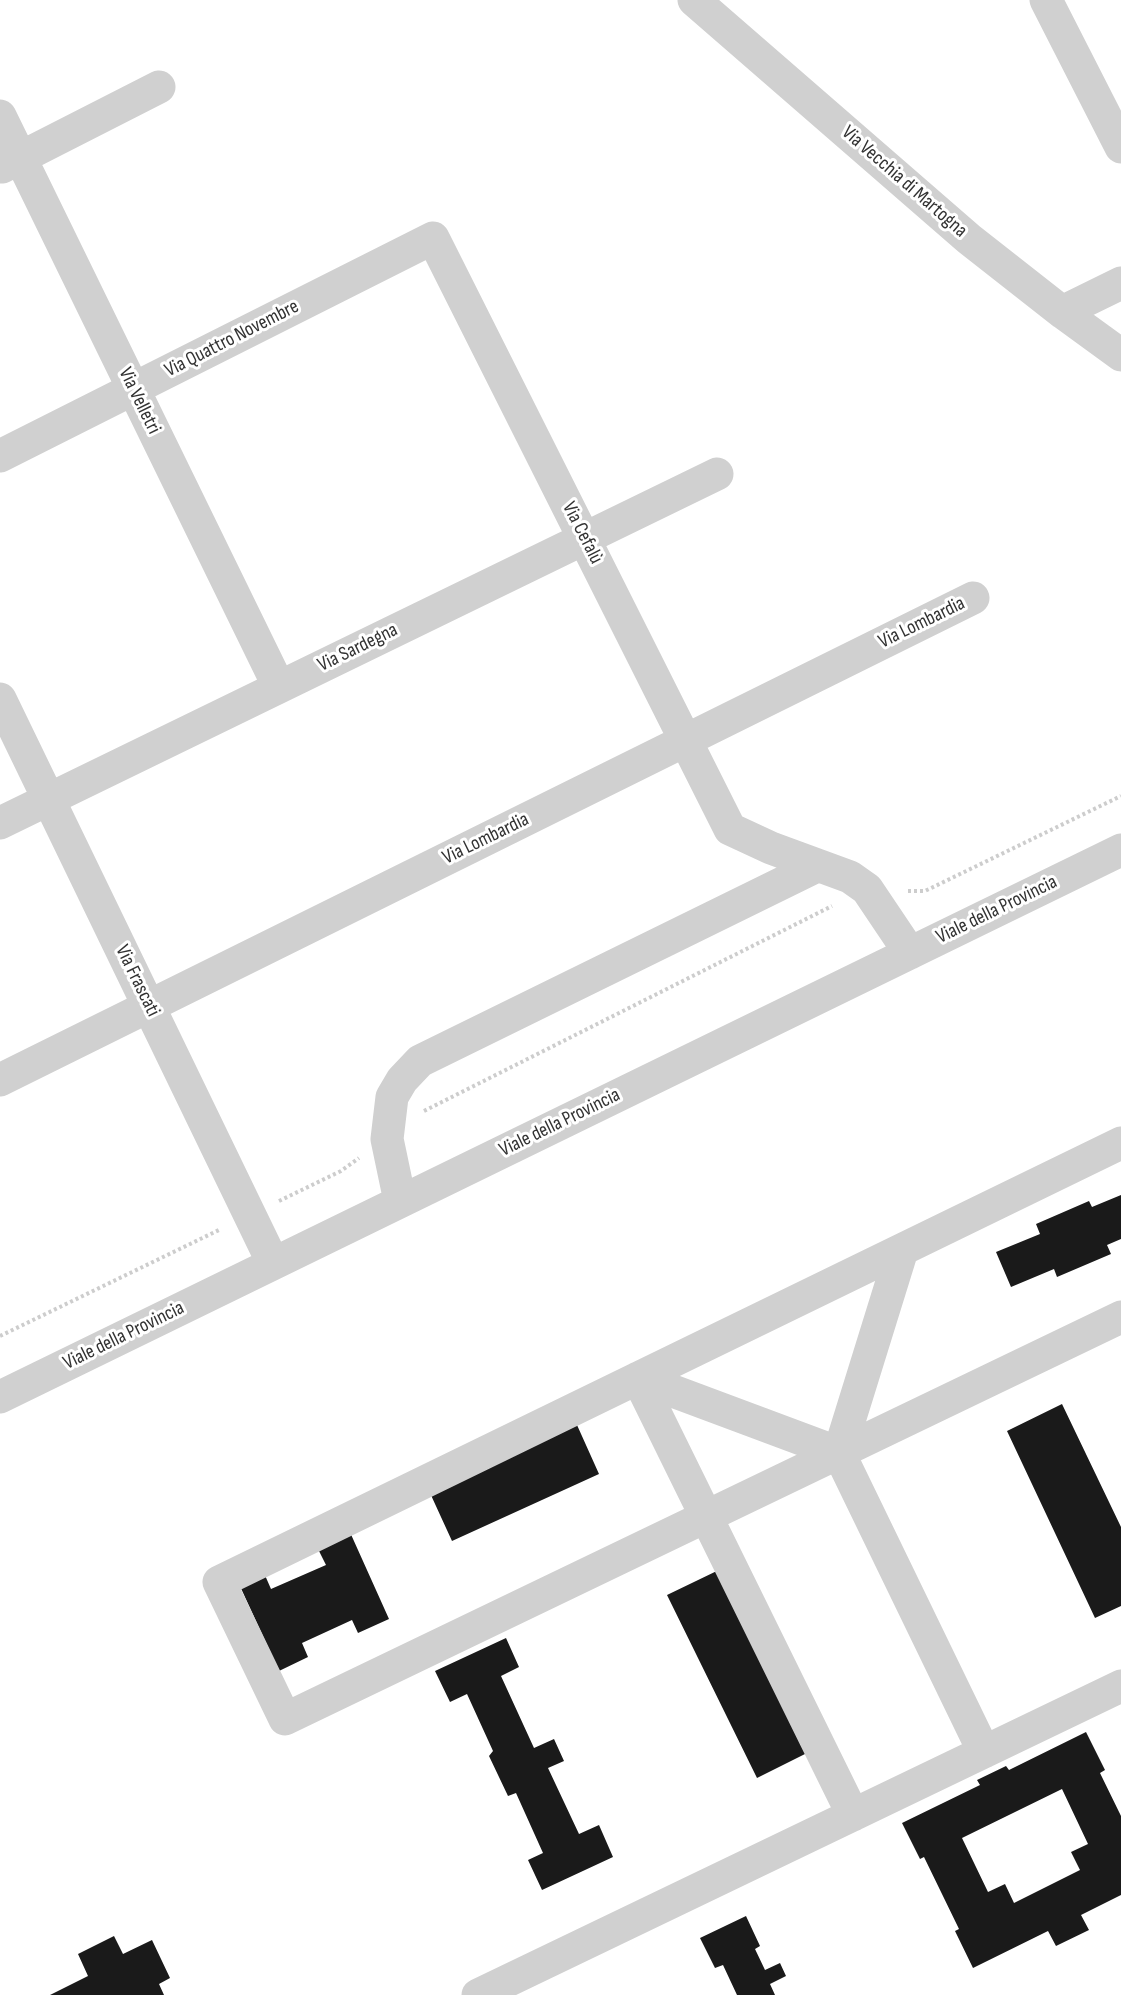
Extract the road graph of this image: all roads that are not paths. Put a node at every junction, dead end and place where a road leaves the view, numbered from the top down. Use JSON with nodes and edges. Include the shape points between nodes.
{"nodes":[{"id":1,"x":694,"y":0,"type":"edge"},
{"id":2,"x":1046,"y":0,"type":"edge"},
{"id":3,"x":159,"y":87,"type":"dead end"},
{"id":4,"x":0,"y":116,"type":"edge"},
{"id":5,"x":1121,"y":147,"type":"edge"},
{"id":6,"x":10,"y":163,"type":"edge"},
{"id":7,"x":433,"y":237,"type":"joint"},
{"id":8,"x":1121,"y":283,"type":"edge"},
{"id":9,"x":1062,"y":312,"type":"junction"},
{"id":10,"x":1121,"y":355,"type":"edge"},
{"id":11,"x":133,"y":389,"type":"junction"},
{"id":12,"x":0,"y":456,"type":"edge"},
{"id":13,"x":717,"y":474,"type":"dead end"},
{"id":14,"x":584,"y":539,"type":"junction"},
{"id":15,"x":973,"y":598,"type":"dead end"},
{"id":16,"x":279,"y":687,"type":"junction"},
{"id":17,"x":0,"y":699,"type":"edge"},
{"id":18,"x":686,"y":740,"type":"junction"},
{"id":19,"x":49,"y":799,"type":"junction"},
{"id":20,"x":0,"y":822,"type":"edge"},
{"id":21,"x":1121,"y":850,"type":"edge"},
{"id":22,"x":817,"y":866,"type":"junction"},
{"id":23,"x":910,"y":953,"type":"junction"},
{"id":24,"x":149,"y":1006,"type":"junction"},
{"id":25,"x":0,"y":1080,"type":"edge"},
{"id":26,"x":1121,"y":1143,"type":"edge"},
{"id":27,"x":400,"y":1201,"type":"junction"},
{"id":28,"x":902,"y":1250,"type":"junction"},
{"id":29,"x":273,"y":1263,"type":"junction"},
{"id":30,"x":1121,"y":1317,"type":"edge"},
{"id":31,"x":638,"y":1378,"type":"junction"},
{"id":32,"x":0,"y":1396,"type":"edge"},
{"id":33,"x":839,"y":1453,"type":"junction"},
{"id":34,"x":706,"y":1516,"type":"junction"},
{"id":35,"x":1121,"y":1686,"type":"edge"},
{"id":36,"x":984,"y":1752,"type":"junction"},
{"id":37,"x":853,"y":1815,"type":"junction"},
{"id":38,"x":477,"y":1995,"type":"edge"}],
"edges":[{"from":1,"to":9,"type":"street","name":"Via Vecchia di Martogna","via":[[969,239]]},
{"from":2,"to":5,"type":"street"},
{"from":3,"to":6,"type":"street"},
{"from":4,"to":6,"type":"street","name":"Via Velletri"},
{"from":6,"to":11,"type":"street","name":"Via Velletri"},
{"from":7,"to":11,"type":"street","name":"Via Quattro Novembre"},
{"from":7,"to":14,"type":"street","name":"Via Cefalù"},
{"from":8,"to":9,"type":"street"},
{"from":9,"to":10,"type":"street","name":"Via Vecchia di Martogna"},
{"from":11,"to":12,"type":"street","name":"Via Quattro Novembre"},
{"from":11,"to":16,"type":"street","name":"Via Velletri"},
{"from":13,"to":14,"type":"street","name":"Via Sardegna"},
{"from":14,"to":16,"type":"street","name":"Via Sardegna"},
{"from":14,"to":18,"type":"street","name":"Via Cefalù"},
{"from":15,"to":18,"type":"street","name":"Via Lombardia"},
{"from":16,"to":19,"type":"street","name":"Via Sardegna"},
{"from":17,"to":19,"type":"street","name":"Via Frascati"},
{"from":18,"to":22,"type":"street","name":"Via Cefalù","via":[[730,829]]},
{"from":18,"to":24,"type":"street","name":"Via Lombardia"},
{"from":19,"to":20,"type":"street","name":"Via Sardegna"},
{"from":19,"to":24,"type":"street","name":"Via Frascati"},
{"from":21,"to":23,"type":"street","name":"Viale della Provincia"},
{"from":22,"to":23,"type":"street","via":[[850,877],[867,889]]},
{"from":22,"to":27,"type":"street","via":[[420,1061],[392,1097],[387,1139]]},
{"from":23,"to":27,"type":"street","name":"Viale della Provincia"},
{"from":24,"to":25,"type":"street","name":"Via Lombardia"},
{"from":24,"to":29,"type":"street","name":"Via Frascati"},
{"from":26,"to":28,"type":"street"},
{"from":27,"to":29,"type":"street","name":"Viale della Provincia"},
{"from":28,"to":31,"type":"street"},
{"from":28,"to":33,"type":"street"},
{"from":29,"to":32,"type":"street","name":"Viale della Provincia"},
{"from":30,"to":33,"type":"street"},
{"from":31,"to":33,"type":"street"},
{"from":31,"to":34,"type":"street"},
{"from":31,"to":34,"type":"street","via":[[219,1582],[285,1719]]},
{"from":33,"to":34,"type":"street"},
{"from":33,"to":36,"type":"street"},
{"from":34,"to":37,"type":"street"},
{"from":35,"to":36,"type":"street"},
{"from":36,"to":37,"type":"street"},
{"from":37,"to":38,"type":"street"}]}
